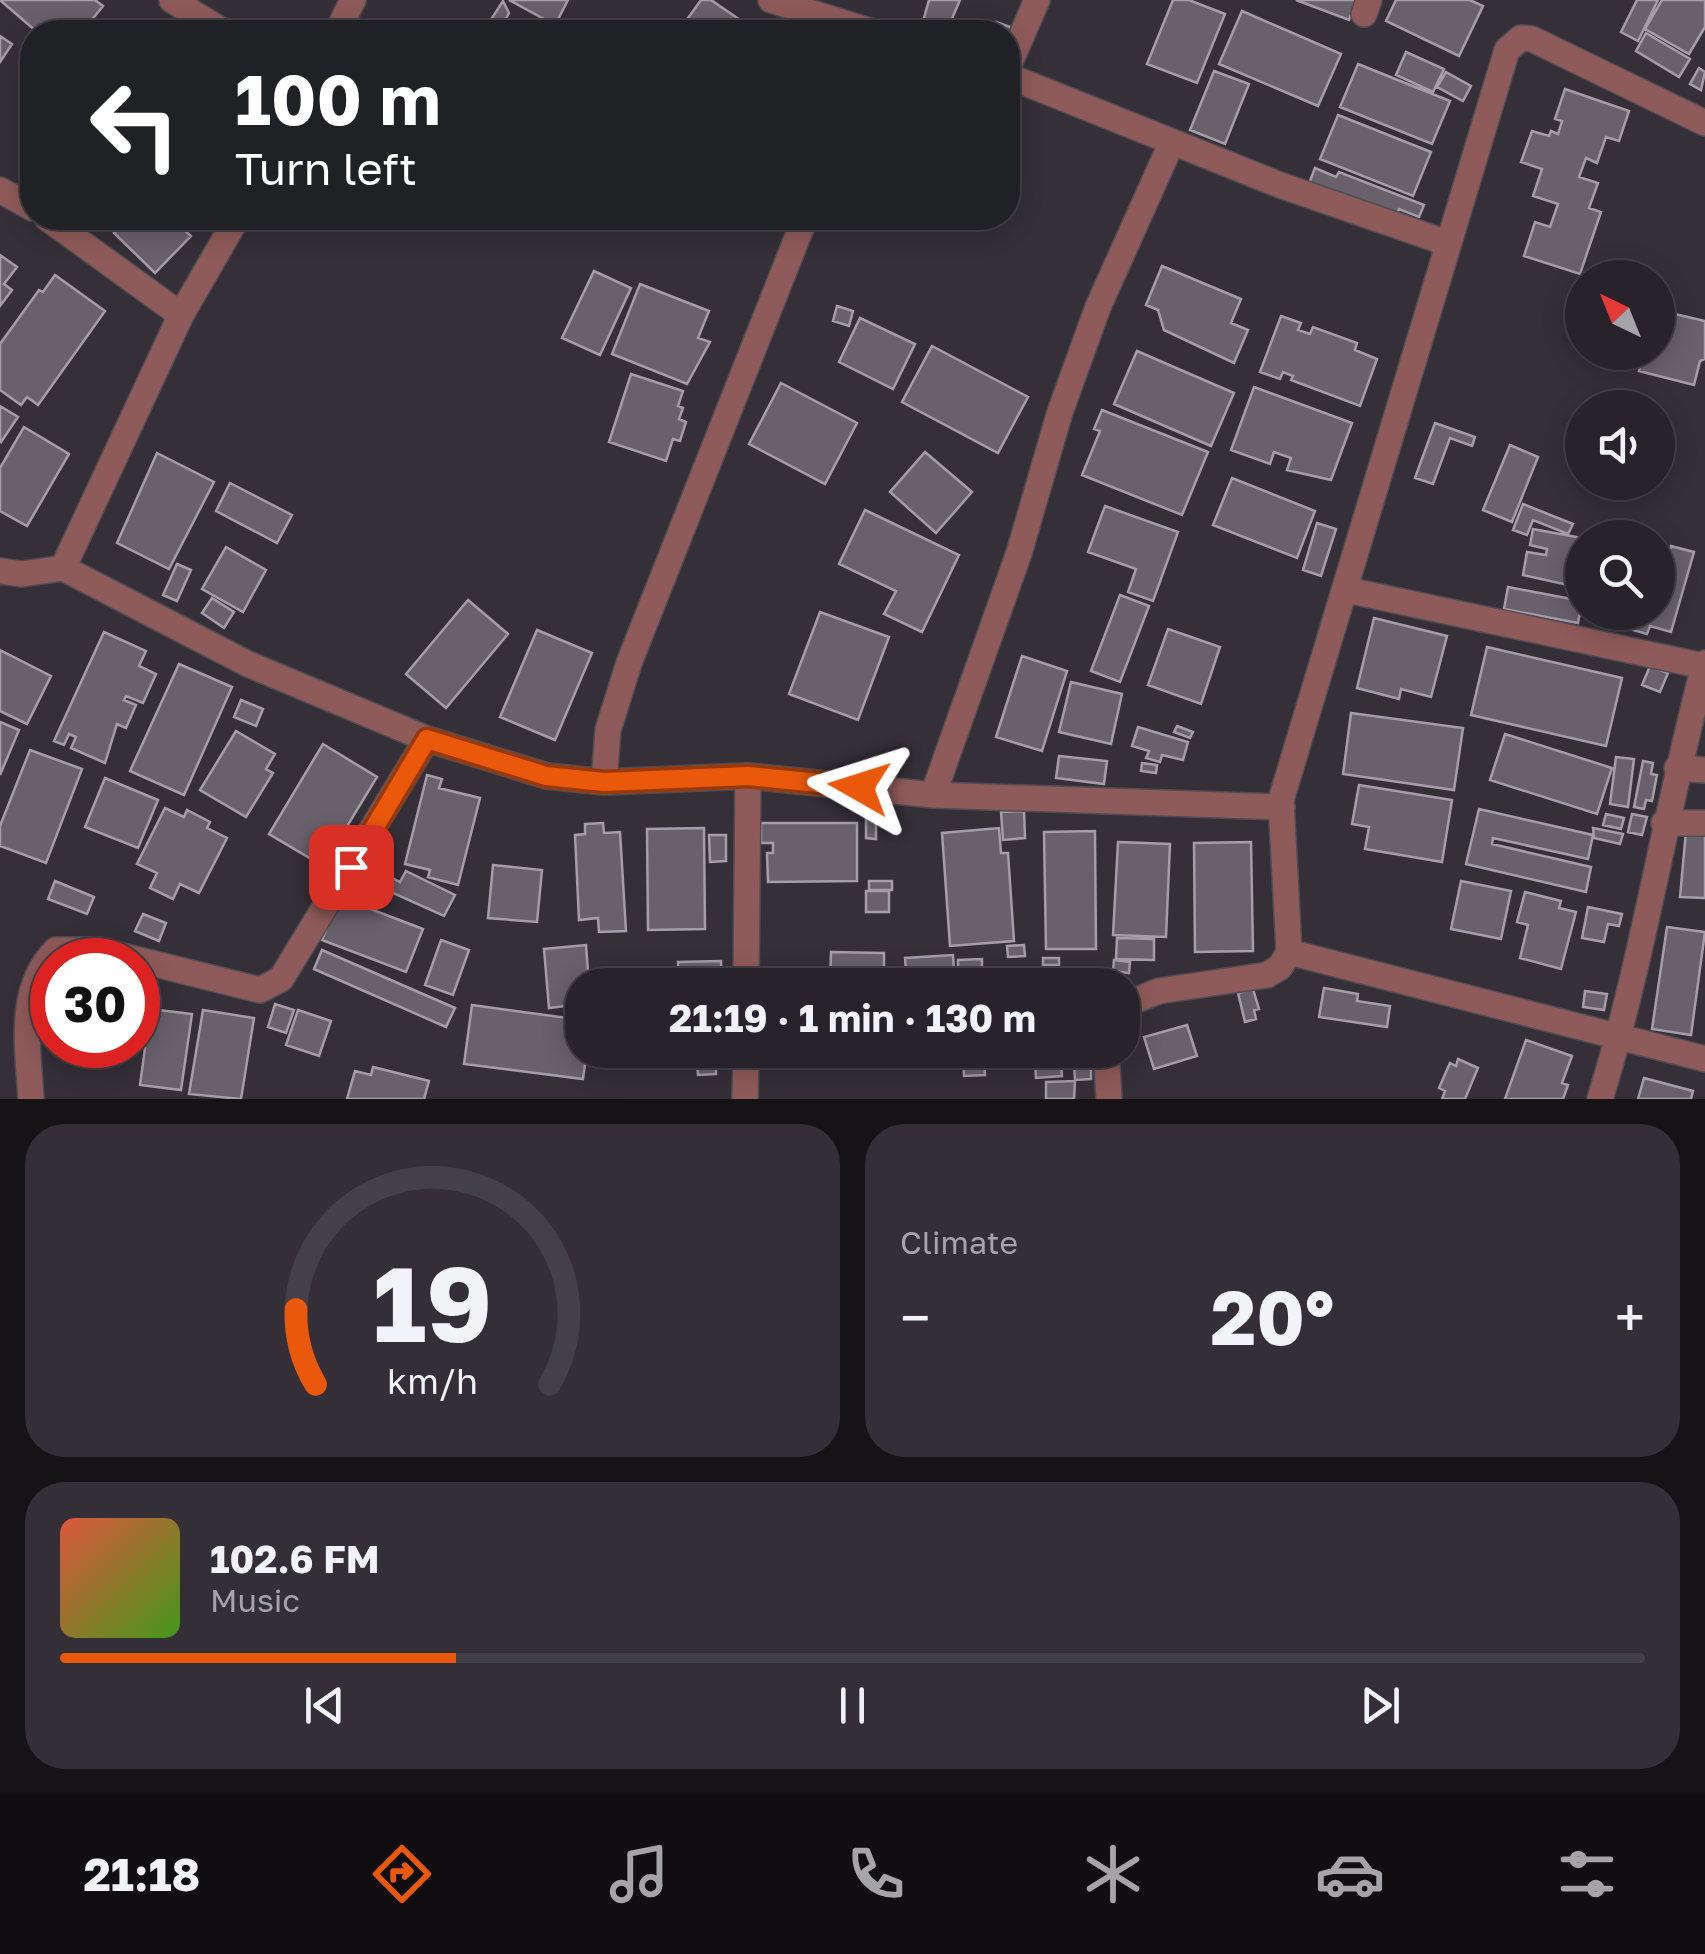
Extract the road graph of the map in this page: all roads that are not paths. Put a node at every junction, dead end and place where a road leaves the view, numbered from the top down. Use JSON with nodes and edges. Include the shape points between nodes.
{"nodes":[{"id":1,"x":172,"y":0,"type":"edge"},
{"id":2,"x":771,"y":0,"type":"edge"},
{"id":3,"x":1037,"y":0,"type":"edge"},
{"id":4,"x":204,"y":20,"type":"edge"},
{"id":5,"x":835,"y":20,"type":"edge"},
{"id":6,"x":1020,"y":39,"type":"edge"},
{"id":7,"x":1020,"y":81,"type":"edge"},
{"id":8,"x":1705,"y":123,"type":"edge"},
{"id":9,"x":1172,"y":142,"type":"junction"},
{"id":10,"x":63,"y":230,"type":"edge"},
{"id":11,"x":229,"y":230,"type":"edge"},
{"id":12,"x":800,"y":230,"type":"edge"},
{"id":13,"x":1447,"y":243,"type":"junction"},
{"id":14,"x":180,"y":315,"type":"junction"},
{"id":15,"x":64,"y":568,"type":"junction"},
{"id":16,"x":0,"y":571,"type":"edge"},
{"id":17,"x":1347,"y":590,"type":"junction"},
{"id":18,"x":1704,"y":665,"type":"edge"},
{"id":19,"x":427,"y":739,"type":"junction"},
{"id":20,"x":1677,"y":768,"type":"junction"},
{"id":21,"x":1705,"y":770,"type":"edge"},
{"id":22,"x":748,"y":776,"type":"junction"},
{"id":23,"x":604,"y":782,"type":"junction"},
{"id":24,"x":933,"y":795,"type":"junction"},
{"id":25,"x":1282,"y":807,"type":"junction"},
{"id":26,"x":1705,"y":822,"type":"edge"},
{"id":27,"x":1664,"y":823,"type":"junction"},
{"id":28,"x":1289,"y":952,"type":"junction"},
{"id":29,"x":746,"y":968,"type":"edge"},
{"id":30,"x":1140,"y":998,"type":"edge"},
{"id":31,"x":1618,"y":1040,"type":"junction"},
{"id":32,"x":1705,"y":1059,"type":"edge"},
{"id":33,"x":746,"y":1068,"type":"edge"},
{"id":34,"x":1107,"y":1068,"type":"edge"},
{"id":35,"x":31,"y":1099,"type":"edge"},
{"id":36,"x":745,"y":1099,"type":"edge"},
{"id":37,"x":1109,"y":1099,"type":"edge"},
{"id":38,"x":1600,"y":1099,"type":"edge"}],
"edges":[{"from":1,"to":4,"type":"street"},
{"from":2,"to":5,"type":"street"},
{"from":3,"to":6,"type":"street"},
{"from":7,"to":9,"type":"street"},
{"from":8,"to":13,"type":"street","via":[[1521,38],[1507,50]]},
{"from":9,"to":13,"type":"street"},
{"from":9,"to":24,"type":"street","via":[[1060,412],[1019,553]]},
{"from":10,"to":14,"type":"street"},
{"from":11,"to":14,"type":"street"},
{"from":12,"to":23,"type":"street","via":[[629,664],[608,730]]},
{"from":13,"to":17,"type":"street"},
{"from":14,"to":15,"type":"street"},
{"from":15,"to":16,"type":"street"},
{"from":15,"to":19,"type":"street","via":[[248,664]]},
{"from":17,"to":18,"type":"street"},
{"from":17,"to":25,"type":"street"},
{"from":18,"to":20,"type":"street"},
{"from":19,"to":23,"type":"street","via":[[546,776]]},
{"from":19,"to":35,"type":"street","via":[[281,979],[260,990],[99,950],[56,950],[38,968],[26,1022]]},
{"from":20,"to":21,"type":"street"},
{"from":20,"to":27,"type":"street"},
{"from":22,"to":23,"type":"street"},
{"from":22,"to":24,"type":"street"},
{"from":22,"to":29,"type":"street"},
{"from":24,"to":25,"type":"street"},
{"from":25,"to":28,"type":"street"},
{"from":26,"to":27,"type":"street"},
{"from":27,"to":31,"type":"street"},
{"from":28,"to":30,"type":"street","via":[[1267,976]]},
{"from":28,"to":31,"type":"street"},
{"from":31,"to":32,"type":"street"},
{"from":31,"to":38,"type":"street"},
{"from":33,"to":36,"type":"street"},
{"from":34,"to":37,"type":"street"}]}
